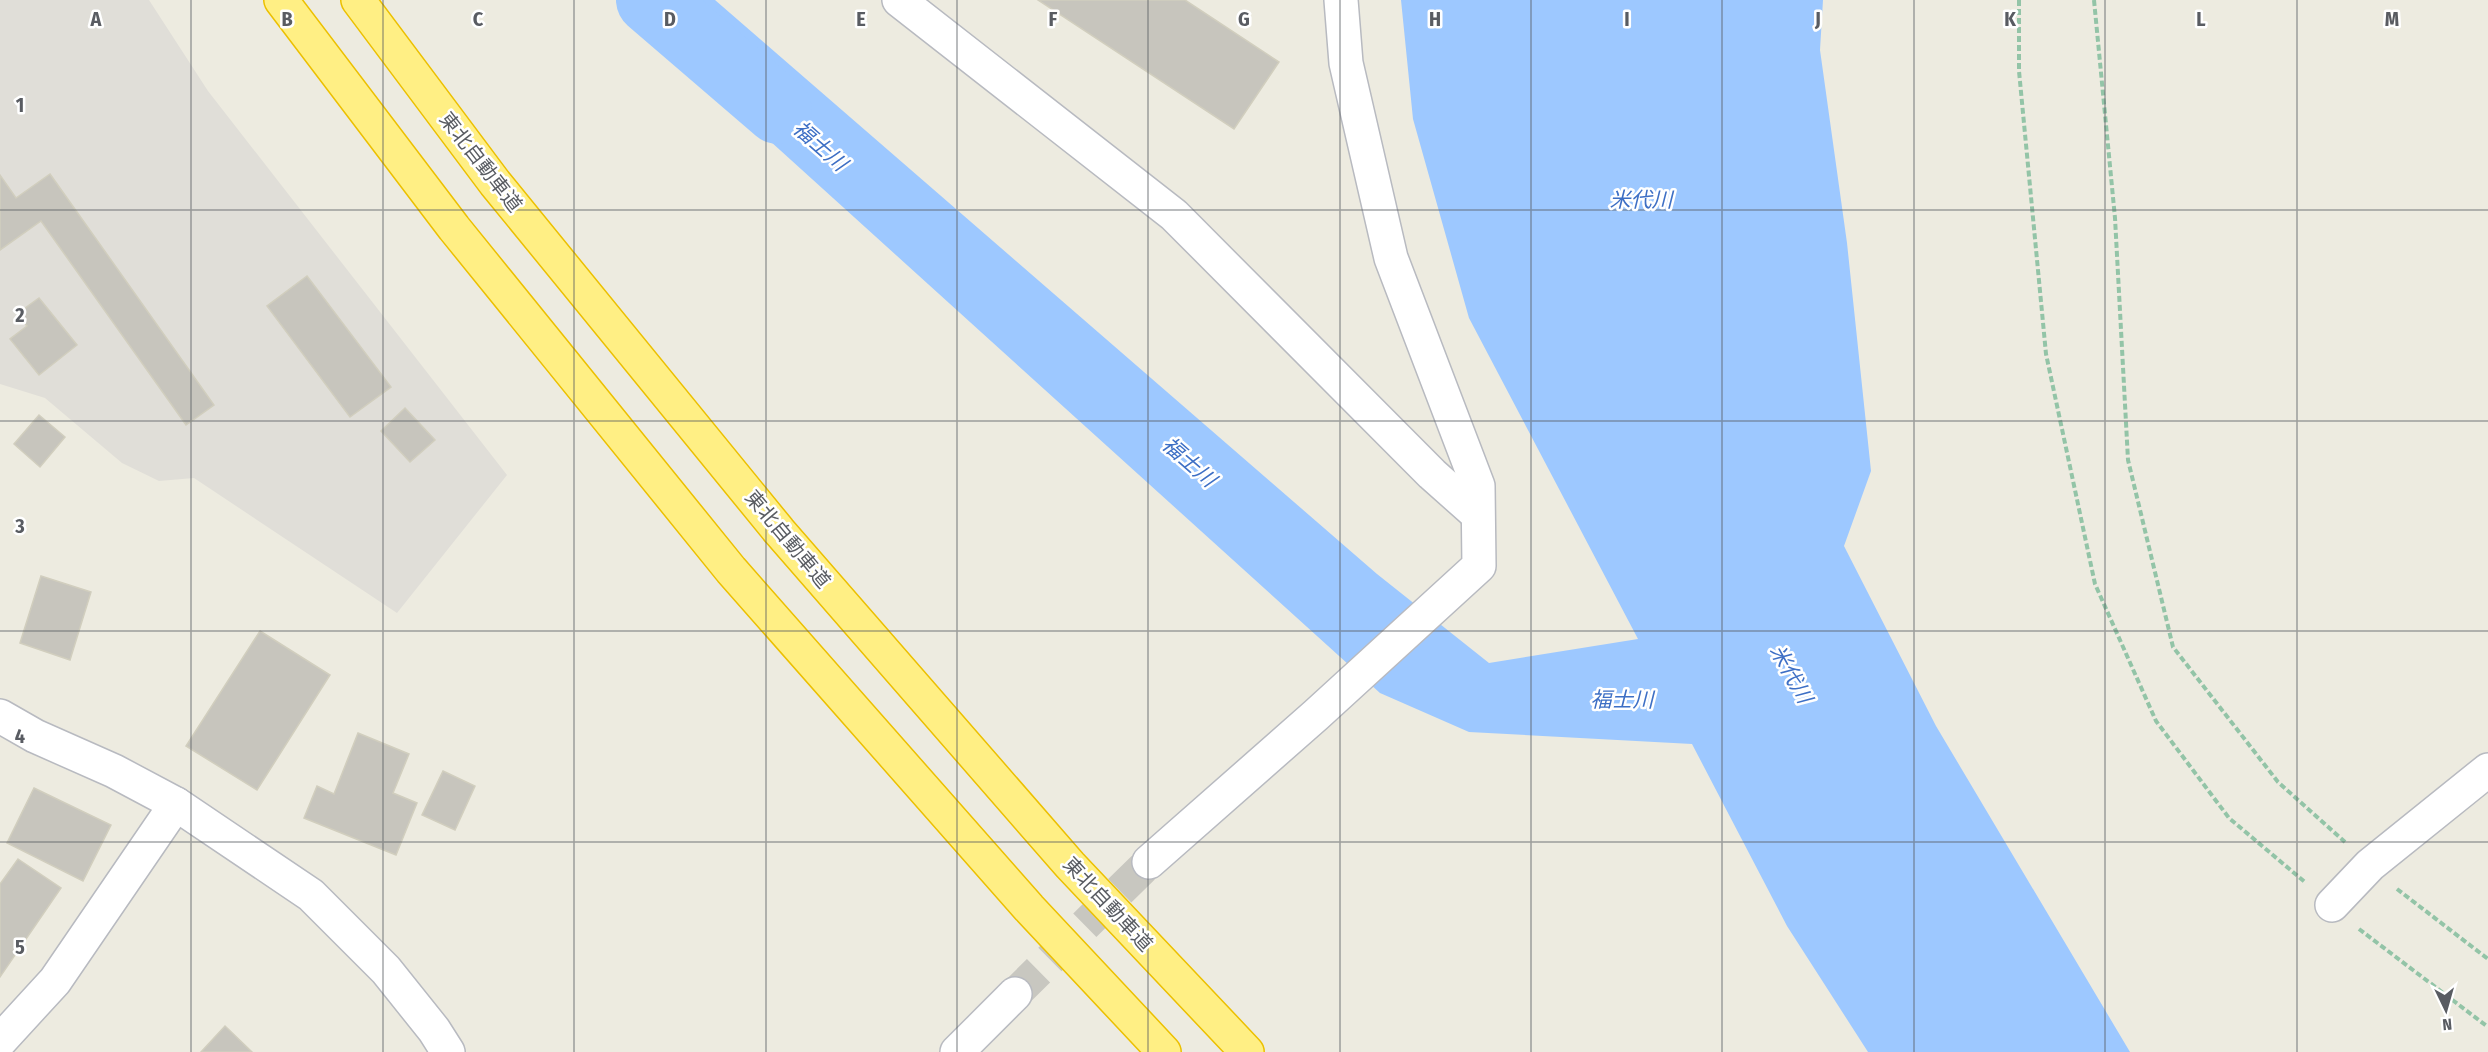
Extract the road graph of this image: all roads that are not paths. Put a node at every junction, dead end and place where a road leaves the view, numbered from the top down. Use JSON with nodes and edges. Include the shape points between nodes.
{"nodes":[{"id":1,"x":281,"y":0,"type":"edge"},
{"id":2,"x":358,"y":0,"type":"edge"},
{"id":3,"x":899,"y":0,"type":"edge"},
{"id":4,"x":1341,"y":0,"type":"edge"},
{"id":5,"x":1477,"y":514,"type":"junction"},
{"id":6,"x":0,"y":716,"type":"edge"},
{"id":7,"x":2488,"y":770,"type":"edge"},
{"id":8,"x":176,"y":804,"type":"junction"},
{"id":9,"x":1149,"y":862,"type":"tunnel mouth"},
{"id":10,"x":2332,"y":905,"type":"road end"},
{"id":11,"x":1015,"y":994,"type":"tunnel mouth"},
{"id":12,"x":0,"y":1041,"type":"edge"},
{"id":13,"x":448,"y":1052,"type":"edge"},
{"id":14,"x":957,"y":1052,"type":"edge"},
{"id":15,"x":1164,"y":1052,"type":"edge"},
{"id":16,"x":1247,"y":1052,"type":"edge"}],
"edges":[{"from":1,"to":15,"type":"highway","via":[[454,228],[731,570],[1029,908]]},
{"from":2,"to":16,"type":"highway","name":"東北自動車道","via":[[495,183],[779,531],[1070,865]]},
{"from":3,"to":5,"type":"street","via":[[1174,215],[1432,474]]},
{"from":4,"to":5,"type":"street","via":[[1346,63],[1391,258],[1478,486]]},
{"from":5,"to":9,"type":"street","via":[[1479,566]]},
{"from":6,"to":8,"type":"street"},
{"from":7,"to":10,"type":"street","via":[[2370,865]]},
{"from":8,"to":12,"type":"street","via":[[55,981]]},
{"from":8,"to":13,"type":"street","via":[[311,895],[386,970]]},
{"from":11,"to":14,"type":"street"}]}
